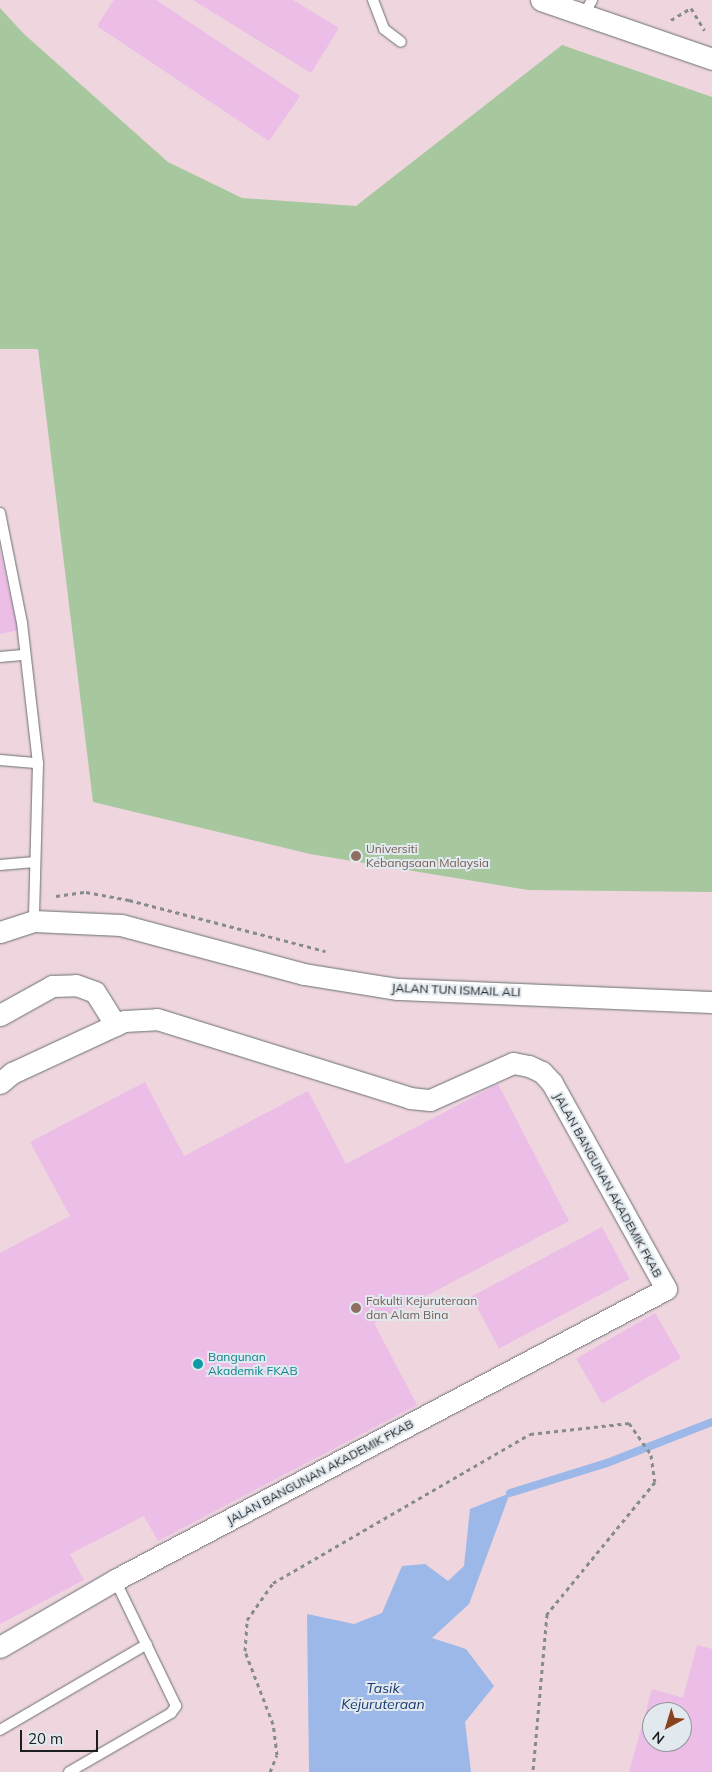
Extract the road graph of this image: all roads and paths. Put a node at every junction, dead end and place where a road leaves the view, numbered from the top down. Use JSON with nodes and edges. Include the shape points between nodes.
{"nodes":[{"id":1,"x":373,"y":0,"type":"edge"},
{"id":2,"x":541,"y":0,"type":"edge"},
{"id":3,"x":588,"y":7,"type":"edge"},
{"id":4,"x":401,"y":42,"type":"dead end"},
{"id":5,"x":712,"y":60,"type":"edge"},
{"id":6,"x":0,"y":513,"type":"edge"},
{"id":7,"x":25,"y":655,"type":"junction"},
{"id":8,"x":0,"y":657,"type":"edge"},
{"id":9,"x":0,"y":760,"type":"edge"},
{"id":10,"x":38,"y":763,"type":"junction"},
{"id":11,"x":35,"y":862,"type":"junction"},
{"id":12,"x":0,"y":865,"type":"edge"},
{"id":13,"x":34,"y":911,"type":"junction"},
{"id":14,"x":0,"y":932,"type":"edge"},
{"id":15,"x":329,"y":952,"type":"dead end"},
{"id":16,"x":712,"y":1002,"type":"edge"},
{"id":17,"x":0,"y":1015,"type":"edge"},
{"id":18,"x":116,"y":1024,"type":"junction"},
{"id":19,"x":4,"y":1072,"type":"edge"},
{"id":20,"x":115,"y":1580,"type":"junction"},
{"id":21,"x":147,"y":1644,"type":"junction"},
{"id":22,"x":0,"y":1647,"type":"edge"},
{"id":23,"x":0,"y":1730,"type":"edge"},
{"id":24,"x":69,"y":1772,"type":"edge"},
{"id":25,"x":270,"y":1772,"type":"edge"},
{"id":26,"x":533,"y":1772,"type":"edge"}],
"edges":[{"from":1,"to":4,"type":"lane","via":[[384,29]]},
{"from":2,"to":3,"type":"street"},
{"from":3,"to":5,"type":"street"},
{"from":6,"to":7,"type":"lane"},
{"from":7,"to":8,"type":"lane"},
{"from":7,"to":10,"type":"lane"},
{"from":9,"to":10,"type":"lane"},
{"from":10,"to":11,"type":"lane"},
{"from":11,"to":12,"type":"lane"},
{"from":11,"to":13,"type":"lane"},
{"from":13,"to":14,"type":"street","name":"JALAN TUN ISMAIL ALI"},
{"from":13,"to":15,"type":"path","via":[[86,892]]},
{"from":13,"to":16,"type":"street","name":"JALAN TUN ISMAIL ALI","via":[[121,926],[304,974],[398,989]]},
{"from":17,"to":18,"type":"street","via":[[52,986],[76,985],[95,992]]},
{"from":18,"to":19,"type":"street","name":"JALAN BANGUNAN AKADEMIK FKAB"},
{"from":18,"to":20,"type":"street","name":"JALAN BANGUNAN AKADEMIK FKAB","via":[[156,1019],[410,1098],[430,1100],[513,1063],[529,1066],[552,1083],[666,1289]]},
{"from":20,"to":21,"type":"lane"},
{"from":20,"to":22,"type":"street","name":"JALAN BANGUNAN AKADEMIK FKAB"},
{"from":21,"to":23,"type":"lane"},
{"from":21,"to":24,"type":"lane","via":[[176,1706],[171,1713]]},
{"from":25,"to":26,"type":"path","via":[[277,1754],[273,1724],[245,1651],[247,1620],[273,1583],[530,1434],[630,1423],[651,1455],[655,1482],[547,1614]]}]}
